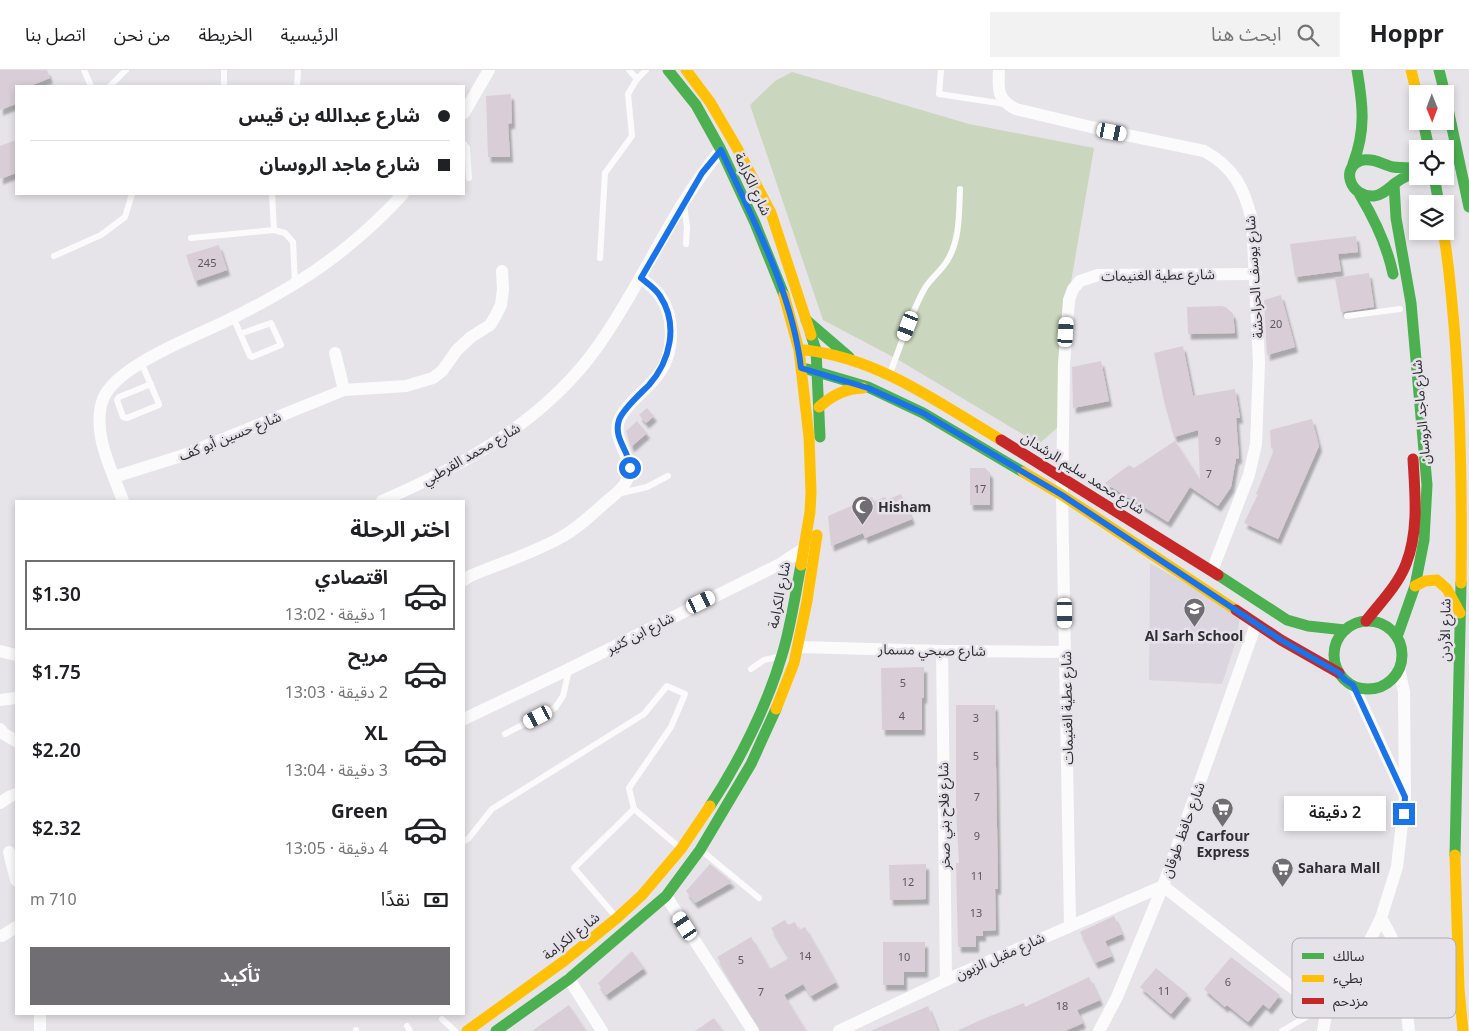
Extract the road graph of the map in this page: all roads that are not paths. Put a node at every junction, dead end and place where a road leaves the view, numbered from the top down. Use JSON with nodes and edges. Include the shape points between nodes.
{"nodes":[{"id":1,"x":84,"y":70,"type":"edge"},
{"id":2,"x":126,"y":70,"type":"edge"},
{"id":3,"x":224,"y":70,"type":"edge"},
{"id":4,"x":298,"y":70,"type":"edge"},
{"id":5,"x":489,"y":70,"type":"edge"},
{"id":6,"x":629,"y":70,"type":"edge"},
{"id":7,"x":646,"y":70,"type":"edge"},
{"id":8,"x":668,"y":70,"type":"edge"},
{"id":9,"x":686,"y":70,"type":"edge"},
{"id":10,"x":941,"y":70,"type":"edge"},
{"id":11,"x":999,"y":70,"type":"edge"},
{"id":12,"x":1357,"y":70,"type":"edge"},
{"id":13,"x":1411,"y":70,"type":"edge"},
{"id":14,"x":1439,"y":70,"type":"edge"},
{"id":15,"x":637,"y":79,"type":"junction"},
{"id":16,"x":91,"y":85,"type":"edge"},
{"id":17,"x":111,"y":85,"type":"edge"},
{"id":18,"x":224,"y":85,"type":"dead end"},
{"id":19,"x":297,"y":85,"type":"edge"},
{"id":20,"x":1415,"y":85,"type":"edge"},
{"id":21,"x":1443,"y":85,"type":"edge"},
{"id":22,"x":1007,"y":104,"type":"junction"},
{"id":23,"x":465,"y":111,"type":"edge"},
{"id":24,"x":1453,"y":130,"type":"edge"},
{"id":25,"x":465,"y":145,"type":"edge"},
{"id":26,"x":721,"y":150,"type":"junction"},
{"id":27,"x":1353,"y":164,"type":"junction"},
{"id":28,"x":469,"y":178,"type":"dead end"},
{"id":29,"x":1394,"y":184,"type":"junction"},
{"id":30,"x":960,"y":189,"type":"dead end"},
{"id":31,"x":132,"y":195,"type":"edge"},
{"id":32,"x":272,"y":195,"type":"edge"},
{"id":33,"x":403,"y":195,"type":"edge"},
{"id":34,"x":1360,"y":195,"type":"junction"},
{"id":35,"x":684,"y":202,"type":"junction"},
{"id":36,"x":1469,"y":207,"type":"edge"},
{"id":37,"x":274,"y":230,"type":"junction"},
{"id":38,"x":191,"y":238,"type":"dead end"},
{"id":39,"x":1445,"y":240,"type":"edge"},
{"id":40,"x":686,"y":244,"type":"dead end"},
{"id":41,"x":54,"y":256,"type":"dead end"},
{"id":42,"x":600,"y":258,"type":"dead end"},
{"id":43,"x":502,"y":270,"type":"dead end"},
{"id":44,"x":1256,"y":274,"type":"junction"},
{"id":45,"x":641,"y":278,"type":"junction"},
{"id":46,"x":1395,"y":281,"type":"dead end"},
{"id":47,"x":295,"y":284,"type":"junction"},
{"id":48,"x":1399,"y":304,"type":"joint"},
{"id":49,"x":1347,"y":316,"type":"dead end"},
{"id":50,"x":233,"y":317,"type":"junction"},
{"id":51,"x":806,"y":320,"type":"junction"},
{"id":52,"x":240,"y":334,"type":"junction"},
{"id":53,"x":799,"y":350,"type":"junction"},
{"id":54,"x":816,"y":350,"type":"junction"},
{"id":55,"x":335,"y":353,"type":"dead end"},
{"id":56,"x":852,"y":359,"type":"junction"},
{"id":57,"x":141,"y":362,"type":"junction"},
{"id":58,"x":801,"y":368,"type":"junction"},
{"id":59,"x":817,"y":371,"type":"junction"},
{"id":60,"x":890,"y":375,"type":"junction"},
{"id":61,"x":151,"y":384,"type":"junction"},
{"id":62,"x":868,"y":388,"type":"junction"},
{"id":63,"x":344,"y":390,"type":"junction"},
{"id":64,"x":819,"y":407,"type":"junction"},
{"id":65,"x":668,"y":476,"type":"dead end"},
{"id":66,"x":114,"y":477,"type":"junction"},
{"id":67,"x":1063,"y":477,"type":"junction"},
{"id":68,"x":614,"y":495,"type":"junction"},
{"id":69,"x":1062,"y":495,"type":"junction"},
{"id":70,"x":123,"y":500,"type":"edge"},
{"id":71,"x":384,"y":500,"type":"edge"},
{"id":72,"x":809,"y":549,"type":"junction"},
{"id":73,"x":1212,"y":571,"type":"junction"},
{"id":74,"x":465,"y":579,"type":"edge"},
{"id":75,"x":1415,"y":586,"type":"junction"},
{"id":76,"x":1461,"y":614,"type":"junction"},
{"id":77,"x":1366,"y":621,"type":"junction"},
{"id":78,"x":1256,"y":624,"type":"junction"},
{"id":79,"x":1345,"y":630,"type":"junction"},
{"id":80,"x":1397,"y":637,"type":"junction"},
{"id":81,"x":798,"y":647,"type":"junction"},
{"id":82,"x":0,"y":651,"type":"edge"},
{"id":83,"x":942,"y":651,"type":"junction"},
{"id":84,"x":1066,"y":652,"type":"junction"},
{"id":85,"x":15,"y":655,"type":"edge"},
{"id":86,"x":782,"y":656,"type":"junction"},
{"id":87,"x":569,"y":669,"type":"junction"},
{"id":88,"x":751,"y":669,"type":"dead end"},
{"id":89,"x":1399,"y":670,"type":"junction"},
{"id":90,"x":1339,"y":673,"type":"junction"},
{"id":91,"x":1353,"y":685,"type":"junction"},
{"id":92,"x":15,"y":698,"type":"edge"},
{"id":93,"x":0,"y":700,"type":"edge"},
{"id":94,"x":465,"y":719,"type":"edge"},
{"id":95,"x":0,"y":729,"type":"edge"},
{"id":96,"x":505,"y":734,"type":"dead end"},
{"id":97,"x":15,"y":740,"type":"edge"},
{"id":98,"x":15,"y":794,"type":"edge"},
{"id":99,"x":1405,"y":797,"type":"junction"},
{"id":100,"x":0,"y":803,"type":"edge"},
{"id":101,"x":634,"y":809,"type":"junction"},
{"id":102,"x":465,"y":840,"type":"edge"},
{"id":103,"x":681,"y":849,"type":"junction"},
{"id":104,"x":700,"y":850,"type":"junction"},
{"id":105,"x":9,"y":852,"type":"dead end"},
{"id":106,"x":15,"y":876,"type":"edge"},
{"id":107,"x":1163,"y":886,"type":"junction"},
{"id":108,"x":666,"y":896,"type":"junction"},
{"id":109,"x":759,"y":898,"type":"dead end"},
{"id":110,"x":617,"y":918,"type":"junction"},
{"id":111,"x":1380,"y":918,"type":"junction"},
{"id":112,"x":1070,"y":925,"type":"junction"},
{"id":113,"x":15,"y":929,"type":"edge"},
{"id":114,"x":2,"y":936,"type":"dead end"},
{"id":115,"x":1371,"y":938,"type":"edge"},
{"id":116,"x":1392,"y":938,"type":"edge"},
{"id":117,"x":569,"y":979,"type":"junction"},
{"id":118,"x":946,"y":980,"type":"junction"},
{"id":119,"x":1292,"y":988,"type":"edge"},
{"id":120,"x":40,"y":1015,"type":"edge"},
{"id":121,"x":1310,"y":1018,"type":"edge"},
{"id":122,"x":1323,"y":1018,"type":"edge"},
{"id":123,"x":1407,"y":1018,"type":"edge"},
{"id":124,"x":442,"y":1019,"type":"dead end"},
{"id":125,"x":40,"y":1031,"type":"edge"},
{"id":126,"x":455,"y":1031,"type":"edge"},
{"id":127,"x":467,"y":1031,"type":"edge"},
{"id":128,"x":496,"y":1031,"type":"edge"},
{"id":129,"x":602,"y":1031,"type":"edge"},
{"id":130,"x":753,"y":1031,"type":"edge"},
{"id":131,"x":839,"y":1031,"type":"edge"},
{"id":132,"x":1098,"y":1031,"type":"edge"},
{"id":133,"x":1282,"y":1031,"type":"edge"},
{"id":134,"x":1323,"y":1031,"type":"edge"},
{"id":135,"x":1409,"y":1031,"type":"edge"},
{"id":136,"x":1463,"y":1031,"type":"edge"}],
"edges":[{"from":1,"to":16,"type":"lane"},
{"from":2,"to":17,"type":"lane"},
{"from":3,"to":18,"type":"lane"},
{"from":4,"to":19,"type":"lane"},
{"from":5,"to":23,"type":"street"},
{"from":6,"to":15,"type":"lane"},
{"from":7,"to":15,"type":"lane"},
{"from":8,"to":26,"type":"main road","name":"شارع الكرامة","via":[[696,105]]},
{"from":9,"to":51,"type":"main road","name":"شارع الكرامة","via":[[710,102],[771,213]]},
{"from":10,"to":22,"type":"lane","via":[[939,94]]},
{"from":11,"to":22,"type":"street","via":[[999,92]]},
{"from":12,"to":27,"type":"main road","via":[[1363,137]]},
{"from":13,"to":20,"type":"main road"},
{"from":14,"to":21,"type":"main road"},
{"from":15,"to":42,"type":"lane","via":[[628,94],[632,136],[606,173]]},
{"from":22,"to":44,"type":"street","name":"شارع يوسف الحراحشة","via":[[1103,130],[1185,146],[1216,157],[1229,169],[1247,199]]},
{"from":24,"to":36,"type":"main road"},
{"from":25,"to":28,"type":"lane"},
{"from":26,"to":35,"type":"street","name":"شارع محمد القرطبي"},
{"from":26,"to":53,"type":"main road","name":"شارع الكرامة","via":[[784,294]]},
{"from":27,"to":29,"type":"main road","via":[[1374,160],[1409,171]]},
{"from":27,"to":34,"type":"main road","via":[[1349,182]]},
{"from":29,"to":34,"type":"main road","via":[[1376,196]]},
{"from":29,"to":75,"type":"main road","name":"شارع ماجد الروسان","via":[[1396,218],[1412,313],[1427,485],[1424,540]]},
{"from":30,"to":60,"type":"lane","via":[[954,245],[948,261],[926,286]]},
{"from":31,"to":41,"type":"lane","via":[[125,217],[101,235]]},
{"from":32,"to":37,"type":"lane"},
{"from":33,"to":47,"type":"street","via":[[327,263]]},
{"from":34,"to":46,"type":"main road","via":[[1373,214],[1390,252]]},
{"from":35,"to":40,"type":"lane"},
{"from":35,"to":45,"type":"street","name":"شارع محمد القرطبي"},
{"from":37,"to":38,"type":"lane"},
{"from":37,"to":47,"type":"lane","via":[[285,233],[293,242]]},
{"from":39,"to":76,"type":"main road","name":"شارع الأردن","via":[[1457,361],[1462,490]]},
{"from":43,"to":63,"type":"street","name":"شارع حسين أبو كف","via":[[500,305],[490,325],[471,337],[433,378],[406,386]]},
{"from":44,"to":67,"type":"street","name":"شارع عطية الغنيمات","via":[[1098,275],[1080,281],[1069,300],[1064,364]]},
{"from":44,"to":73,"type":"street","name":"شارع يوسف الحراحشة","via":[[1259,363],[1256,444],[1249,475]]},
{"from":45,"to":68,"type":"street","via":[[660,295],[666,307],[671,343],[659,374],[619,418],[617,434],[630,468],[627,481]]},
{"from":45,"to":71,"type":"street","name":"شارع محمد القرطبي","via":[[581,369],[521,426],[432,479]]},
{"from":47,"to":50,"type":"street"},
{"from":48,"to":49,"type":"lane"},
{"from":48,"to":77,"type":"main road","name":"شارع ماجد الروسان","via":[[1414,476],[1413,530],[1406,562],[1396,582]]},
{"from":50,"to":52,"type":"lane"},
{"from":50,"to":57,"type":"street"},
{"from":51,"to":54,"type":"main road","name":"شارع الكرامة"},
{"from":51,"to":56,"type":"main road"},
{"from":52,"to":52,"type":"lane","via":[[252,357],[281,345],[271,322]]},
{"from":53,"to":54,"type":"main road","name":"شارع محمد سليم الرشدان"},
{"from":53,"to":58,"type":"main road","name":"شارع الكرامة"},
{"from":54,"to":56,"type":"main road","name":"شارع محمد سليم الرشدان"},
{"from":54,"to":59,"type":"main road","name":"شارع الكرامة"},
{"from":55,"to":63,"type":"street"},
{"from":56,"to":60,"type":"main road","name":"شارع محمد سليم الرشدان"},
{"from":57,"to":61,"type":"lane"},
{"from":57,"to":66,"type":"street","via":[[113,383],[104,398],[98,420]]},
{"from":58,"to":59,"type":"main road"},
{"from":58,"to":72,"type":"main road","name":"شارع الكرامة","via":[[811,469]]},
{"from":59,"to":62,"type":"main road"},
{"from":59,"to":64,"type":"main road","name":"شارع الكرامة"},
{"from":60,"to":67,"type":"main road","name":"شارع محمد سليم الرشدان"},
{"from":61,"to":61,"type":"lane","via":[[159,405],[123,417],[117,400],[119,397]]},
{"from":62,"to":64,"type":"main road","via":[[840,391]]},
{"from":62,"to":69,"type":"main road","via":[[923,413]]},
{"from":63,"to":66,"type":"street","name":"شارع حسين أبو كف","via":[[181,456]]},
{"from":64,"to":72,"type":"main road","name":"شارع الكرامة","via":[[820,505]]},
{"from":65,"to":68,"type":"lane","via":[[648,487]]},
{"from":66,"to":70,"type":"street"},
{"from":67,"to":69,"type":"street","name":"شارع عطية الغنيمات"},
{"from":67,"to":73,"type":"main road","name":"شارع محمد سليم الرشدان"},
{"from":68,"to":74,"type":"street","via":[[559,539]]},
{"from":69,"to":78,"type":"main road"},
{"from":69,"to":84,"type":"street","name":"شارع عطية الغنيمات"},
{"from":72,"to":81,"type":"main road","name":"شارع الكرامة"},
{"from":72,"to":86,"type":"main road","name":"شارع الكرامة"},
{"from":72,"to":87,"type":"street","name":"شارع ابن كثير"},
{"from":73,"to":79,"type":"main road","name":"شارع محمد سليم الرشدان","via":[[1287,620]]},
{"from":75,"to":76,"type":"main road","via":[[1431,579],[1442,584]]},
{"from":75,"to":80,"type":"main road","name":"شارع ماجد الروسان"},
{"from":76,"to":136,"type":"main road","name":"شارع الأردن","via":[[1454,835]]},
{"from":77,"to":79,"type":"main road"},
{"from":77,"to":80,"type":"main road","via":[[1388,628]]},
{"from":78,"to":90,"type":"main road"},
{"from":78,"to":107,"type":"street","name":"شارع حافظ طوقان"},
{"from":79,"to":90,"type":"main road","via":[[1334,650],[1334,662]]},
{"from":80,"to":89,"type":"main road","via":[[1402,659]]},
{"from":81,"to":83,"type":"street","name":"شارع صبحي مسمار"},
{"from":81,"to":104,"type":"main road","name":"شارع الكرامة","via":[[773,718],[751,764]]},
{"from":82,"to":85,"type":"street"},
{"from":83,"to":84,"type":"street","name":"شارع صبحي مسمار"},
{"from":83,"to":118,"type":"street","name":"شارع فلاح بني صخر"},
{"from":84,"to":112,"type":"street","name":"شارع عطية الغنيمات"},
{"from":86,"to":88,"type":"lane","via":[[764,660]]},
{"from":86,"to":103,"type":"main road","name":"شارع الكرامة","via":[[761,711],[740,753]]},
{"from":87,"to":94,"type":"street","name":"شارع ابن كثير"},
{"from":87,"to":96,"type":"lane","via":[[563,696],[555,708]]},
{"from":89,"to":91,"type":"main road","via":[[1384,685],[1363,688]]},
{"from":89,"to":99,"type":"street","via":[[1404,692]]},
{"from":90,"to":91,"type":"main road"},
{"from":91,"to":99,"type":"street"},
{"from":92,"to":93,"type":"street"},
{"from":95,"to":97,"type":"street"},
{"from":98,"to":100,"type":"street"},
{"from":99,"to":111,"type":"street","via":[[1397,867]]},
{"from":101,"to":102,"type":"lane","via":[[629,788],[671,727],[685,694],[667,686],[644,714],[492,810]]},
{"from":101,"to":103,"type":"lane"},
{"from":101,"to":110,"type":"lane","via":[[574,868]]},
{"from":103,"to":110,"type":"main road","name":"شارع الكرامة","via":[[642,895]]},
{"from":104,"to":108,"type":"main road","name":"شارع الكرامة"},
{"from":104,"to":109,"type":"lane"},
{"from":105,"to":106,"type":"street"},
{"from":107,"to":112,"type":"street","name":"شارع مقبل الزبون"},
{"from":107,"to":119,"type":"street"},
{"from":107,"to":132,"type":"street","name":"شارع حافظ طوقان","via":[[1118,997]]},
{"from":108,"to":117,"type":"main road","name":"شارع الكرامة"},
{"from":108,"to":130,"type":"street"},
{"from":110,"to":127,"type":"main road","name":"شارع الكرامة"},
{"from":111,"to":115,"type":"street"},
{"from":111,"to":116,"type":"street"},
{"from":112,"to":118,"type":"street","name":"شارع مقبل الزبون"},
{"from":113,"to":114,"type":"street"},
{"from":117,"to":128,"type":"main road","name":"شارع الكرامة"},
{"from":117,"to":129,"type":"street"},
{"from":118,"to":131,"type":"street","name":"شارع مقبل الزبون"},
{"from":120,"to":125,"type":"street"},
{"from":121,"to":133,"type":"lane"},
{"from":122,"to":134,"type":"street"},
{"from":123,"to":135,"type":"street"},
{"from":124,"to":126,"type":"lane"}]}
